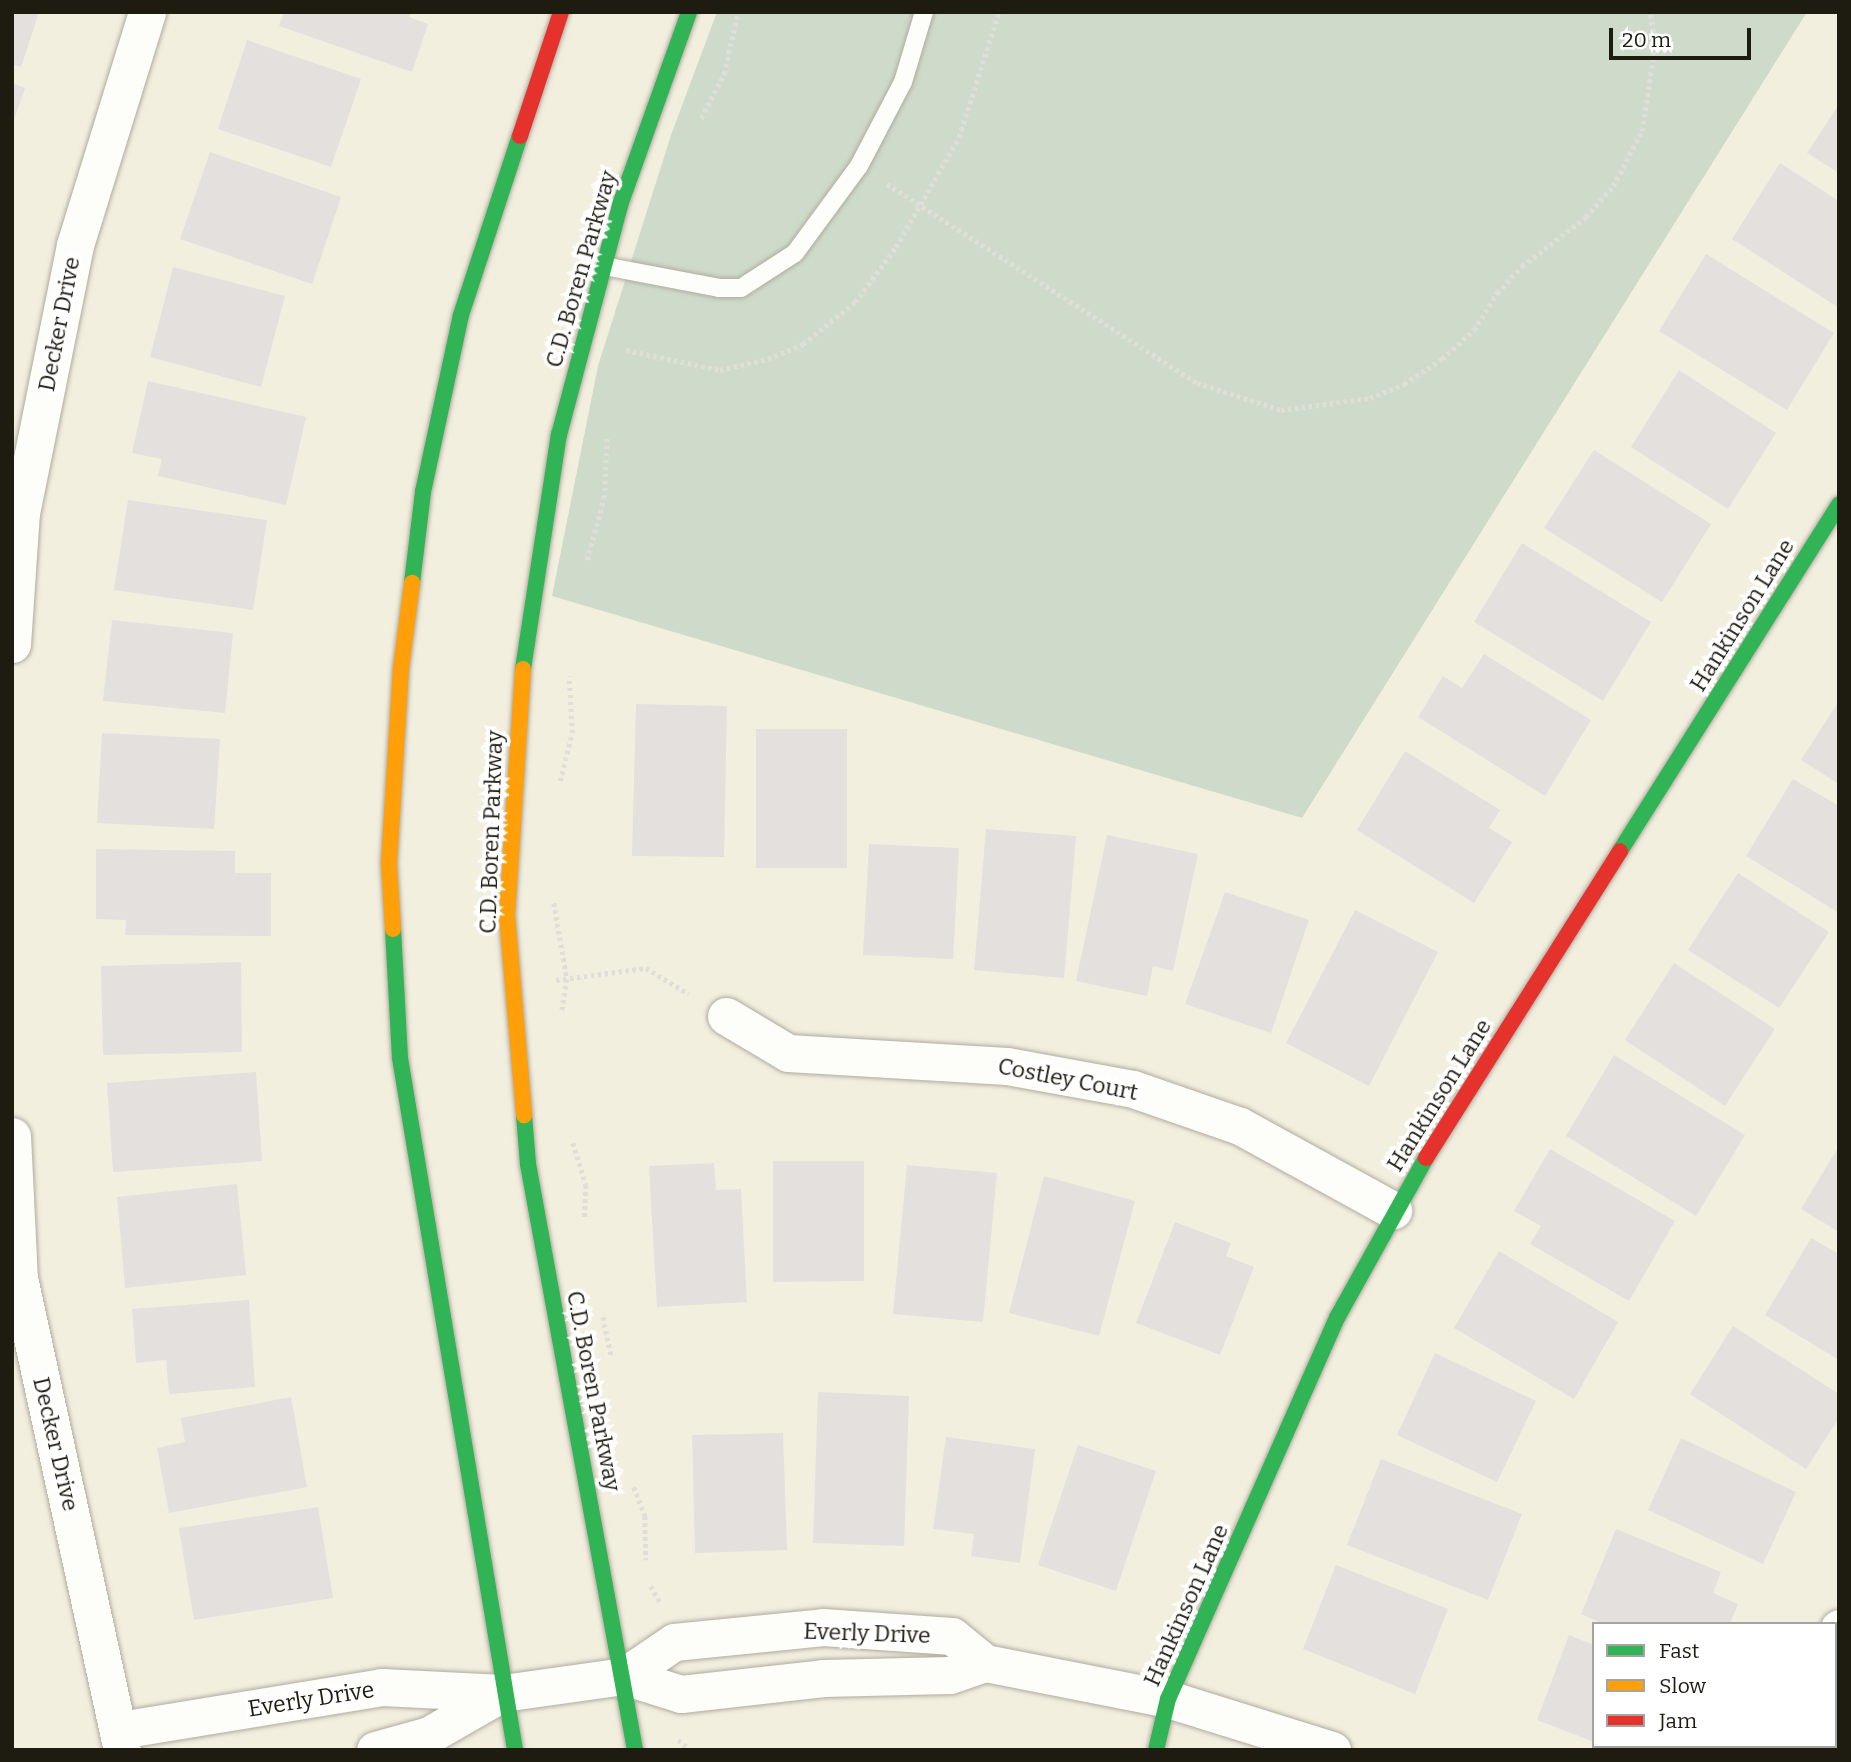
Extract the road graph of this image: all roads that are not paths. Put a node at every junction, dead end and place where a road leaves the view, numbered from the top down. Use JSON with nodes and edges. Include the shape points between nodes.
{"nodes":[{"id":1,"x":147,"y":12,"type":"edge"},
{"id":2,"x":561,"y":12,"type":"edge"},
{"id":3,"x":689,"y":12,"type":"edge"},
{"id":4,"x":924,"y":12,"type":"edge"},
{"id":5,"x":604,"y":266,"type":"junction"},
{"id":6,"x":1839,"y":504,"type":"edge"},
{"id":7,"x":12,"y":644,"type":"edge"},
{"id":8,"x":726,"y":1016,"type":"road end"},
{"id":9,"x":12,"y":1136,"type":"edge"},
{"id":10,"x":1393,"y":1210,"type":"junction"},
{"id":11,"x":985,"y":1663,"type":"junction"},
{"id":12,"x":624,"y":1676,"type":"junction"},
{"id":13,"x":503,"y":1693,"type":"junction"},
{"id":14,"x":1168,"y":1699,"type":"junction"},
{"id":15,"x":121,"y":1740,"type":"edge"},
{"id":16,"x":375,"y":1750,"type":"edge"},
{"id":17,"x":514,"y":1750,"type":"edge"},
{"id":18,"x":635,"y":1750,"type":"edge"},
{"id":19,"x":1156,"y":1750,"type":"edge"},
{"id":20,"x":1332,"y":1750,"type":"edge"}],
"edges":[{"from":1,"to":7,"type":"street","name":"Decker Drive","via":[[75,245],[21,513]]},
{"from":2,"to":13,"type":"street","via":[[461,315],[423,492],[401,668],[389,863],[400,1058]]},
{"from":3,"to":5,"type":"street","name":"C.D. Boren Parkway","via":[[620,205]]},
{"from":4,"to":5,"type":"lane","via":[[903,82],[859,166],[795,253],[741,288]]},
{"from":5,"to":12,"type":"street","name":"C.D. Boren Parkway","via":[[559,435],[518,699],[507,915],[528,1164]]},
{"from":6,"to":10,"type":"street","name":"Hankinson Lane"},
{"from":8,"to":10,"type":"street","name":"Costley Court","via":[[788,1053],[1007,1066],[1133,1089],[1240,1126]]},
{"from":9,"to":15,"type":"street","name":"Decker Drive","via":[[19,1278]]},
{"from":10,"to":14,"type":"street","name":"Hankinson Lane","via":[[1338,1316]]},
{"from":11,"to":12,"type":"street","name":"Everly Drive","via":[[950,1675],[823,1678],[681,1694]]},
{"from":11,"to":12,"type":"street","name":"Everly Drive","via":[[952,1636],[823,1627],[674,1643]]},
{"from":11,"to":14,"type":"street","name":"Everly Drive"},
{"from":12,"to":13,"type":"street","name":"Everly Drive"},
{"from":12,"to":18,"type":"street","name":"C.D. Boren Parkway"},
{"from":13,"to":15,"type":"street","name":"Everly Drive","via":[[382,1687]]},
{"from":13,"to":16,"type":"street","name":"Everly Drive","via":[[429,1735]]},
{"from":13,"to":17,"type":"street"},
{"from":14,"to":19,"type":"street","name":"Hankinson Lane"},
{"from":14,"to":20,"type":"street","name":"Everly Drive"}]}
